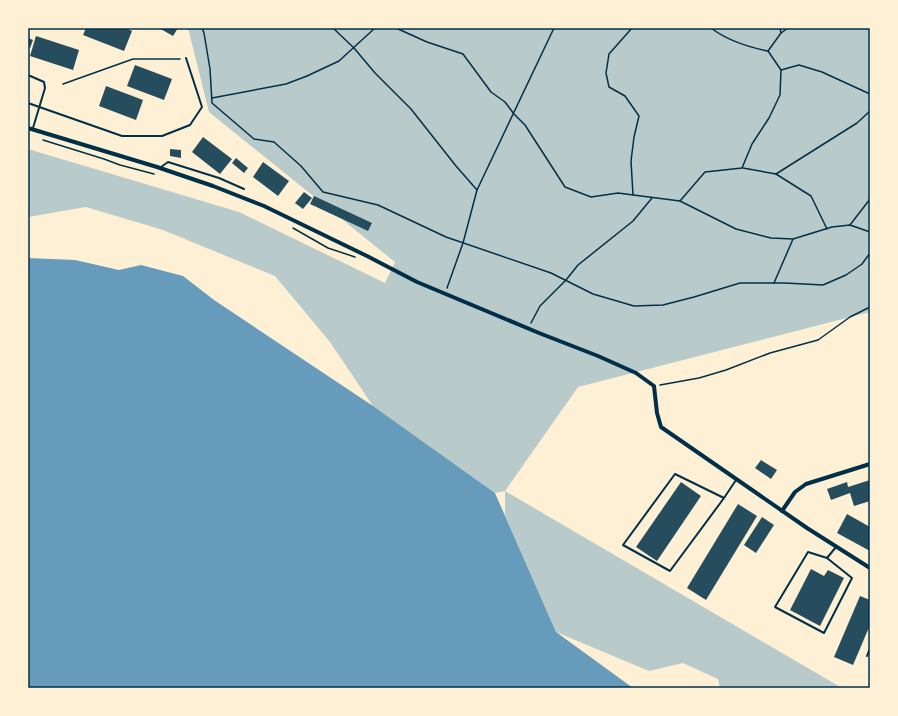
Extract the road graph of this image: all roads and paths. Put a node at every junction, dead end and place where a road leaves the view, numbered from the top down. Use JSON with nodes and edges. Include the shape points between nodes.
{"nodes":[{"id":1,"x":202,"y":28,"type":"edge"},
{"id":2,"x":333,"y":28,"type":"edge"},
{"id":3,"x":375,"y":28,"type":"edge"},
{"id":4,"x":396,"y":28,"type":"edge"},
{"id":5,"x":554,"y":28,"type":"edge"},
{"id":6,"x":632,"y":28,"type":"edge"},
{"id":7,"x":711,"y":28,"type":"edge"},
{"id":8,"x":780,"y":28,"type":"edge"},
{"id":9,"x":788,"y":28,"type":"edge"},
{"id":10,"x":781,"y":33,"type":"junction"},
{"id":11,"x":354,"y":48,"type":"junction"},
{"id":12,"x":768,"y":52,"type":"junction"},
{"id":13,"x":186,"y":58,"type":"joint"},
{"id":14,"x":781,"y":70,"type":"junction"},
{"id":15,"x":28,"y":75,"type":"edge"},
{"id":16,"x":63,"y":84,"type":"dead end"},
{"id":17,"x":870,"y":94,"type":"edge"},
{"id":18,"x":212,"y":98,"type":"junction"},
{"id":19,"x":28,"y":103,"type":"edge"},
{"id":20,"x":40,"y":107,"type":"junction"},
{"id":21,"x":870,"y":111,"type":"edge"},
{"id":22,"x":514,"y":114,"type":"junction"},
{"id":23,"x":30,"y":129,"type":"edge"},
{"id":24,"x":43,"y":140,"type":"dead end"},
{"id":25,"x":160,"y":168,"type":"junction"},
{"id":26,"x":742,"y":168,"type":"junction"},
{"id":27,"x":776,"y":174,"type":"junction"},
{"id":28,"x":160,"y":175,"type":"dead end"},
{"id":29,"x":244,"y":189,"type":"dead end"},
{"id":30,"x":478,"y":190,"type":"junction"},
{"id":31,"x":633,"y":195,"type":"junction"},
{"id":32,"x":652,"y":198,"type":"junction"},
{"id":33,"x":870,"y":199,"type":"edge"},
{"id":34,"x":680,"y":201,"type":"junction"},
{"id":35,"x":288,"y":225,"type":"dead end"},
{"id":36,"x":850,"y":225,"type":"junction"},
{"id":37,"x":827,"y":229,"type":"junction"},
{"id":38,"x":870,"y":232,"type":"edge"},
{"id":39,"x":793,"y":238,"type":"junction"},
{"id":40,"x":463,"y":243,"type":"junction"},
{"id":41,"x":870,"y":253,"type":"edge"},
{"id":42,"x":367,"y":256,"type":"junction"},
{"id":43,"x":566,"y":280,"type":"junction"},
{"id":44,"x":774,"y":283,"type":"junction"},
{"id":45,"x":445,"y":294,"type":"junction"},
{"id":46,"x":870,"y":307,"type":"edge"},
{"id":47,"x":528,"y":329,"type":"junction"},
{"id":48,"x":654,"y":386,"type":"junction"},
{"id":49,"x":870,"y":464,"type":"edge"},
{"id":50,"x":736,"y":479,"type":"junction"},
{"id":51,"x":724,"y":498,"type":"junction"},
{"id":52,"x":782,"y":511,"type":"junction"},
{"id":53,"x":836,"y":547,"type":"junction"},
{"id":54,"x":826,"y":558,"type":"junction"},
{"id":55,"x":870,"y":568,"type":"edge"},
{"id":56,"x":870,"y":648,"type":"edge"},
{"id":57,"x":867,"y":656,"type":"dead end"}],
"edges":[{"from":1,"to":18,"type":"path","via":[[210,69]]},
{"from":2,"to":11,"type":"path"},
{"from":3,"to":11,"type":"path"},
{"from":4,"to":22,"type":"path","via":[[463,54],[492,92],[505,102]]},
{"from":5,"to":22,"type":"path"},
{"from":6,"to":31,"type":"path","via":[[609,54],[606,73],[609,88],[625,96],[639,116],[631,161]]},
{"from":7,"to":12,"type":"path","via":[[736,42]]},
{"from":8,"to":10,"type":"path"},
{"from":9,"to":10,"type":"path"},
{"from":10,"to":12,"type":"path"},
{"from":11,"to":18,"type":"path","via":[[339,61],[286,84]]},
{"from":11,"to":30,"type":"path","via":[[375,73],[412,109]]},
{"from":12,"to":14,"type":"path"},
{"from":13,"to":16,"type":"path","via":[[133,59]]},
{"from":13,"to":20,"type":"lane","via":[[202,107],[190,126],[162,136],[122,136]]},
{"from":14,"to":17,"type":"path","via":[[799,65],[822,72]]},
{"from":14,"to":26,"type":"path","via":[[780,95],[752,144]]},
{"from":15,"to":20,"type":"lane","via":[[44,82],[46,88]]},
{"from":18,"to":40,"type":"path","via":[[212,103],[254,139],[274,142],[301,166],[323,192],[378,205]]},
{"from":19,"to":20,"type":"lane"},
{"from":20,"to":23,"type":"lane"},
{"from":21,"to":27,"type":"path","via":[[856,123]]},
{"from":22,"to":30,"type":"path"},
{"from":22,"to":31,"type":"path","via":[[525,125],[565,187],[590,197],[618,193]]},
{"from":23,"to":25,"type":"street"},
{"from":24,"to":28,"type":"path"},
{"from":25,"to":29,"type":"lane","via":[[168,162]]},
{"from":25,"to":42,"type":"street","via":[[264,206]]},
{"from":26,"to":27,"type":"path"},
{"from":26,"to":34,"type":"path","via":[[705,172]]},
{"from":27,"to":37,"type":"path","via":[[811,196]]},
{"from":30,"to":40,"type":"path"},
{"from":31,"to":32,"type":"path"},
{"from":32,"to":34,"type":"path"},
{"from":32,"to":43,"type":"path","via":[[633,221],[578,265]]},
{"from":33,"to":36,"type":"path"},
{"from":34,"to":39,"type":"path","via":[[736,229],[772,238]]},
{"from":35,"to":42,"type":"path","via":[[328,248],[354,258]]},
{"from":36,"to":37,"type":"path"},
{"from":36,"to":38,"type":"path"},
{"from":37,"to":39,"type":"path"},
{"from":39,"to":44,"type":"path"},
{"from":40,"to":43,"type":"path"},
{"from":40,"to":45,"type":"path"},
{"from":41,"to":44,"type":"path","via":[[862,264],[824,285]]},
{"from":42,"to":45,"type":"street"},
{"from":43,"to":44,"type":"path","via":[[593,294],[634,306],[663,305],[740,283]]},
{"from":43,"to":47,"type":"path","via":[[540,306]]},
{"from":45,"to":47,"type":"street"},
{"from":46,"to":48,"type":"path","via":[[855,314],[818,340],[770,353],[698,378]]},
{"from":47,"to":48,"type":"street","via":[[636,373]]},
{"from":48,"to":50,"type":"street","via":[[657,413],[662,427]]},
{"from":49,"to":52,"type":"street","via":[[806,484],[795,492]]},
{"from":50,"to":51,"type":"lane"},
{"from":50,"to":52,"type":"street"},
{"from":51,"to":51,"type":"lane","via":[[670,571],[624,545],[675,474]]},
{"from":52,"to":53,"type":"street"},
{"from":53,"to":54,"type":"lane"},
{"from":53,"to":55,"type":"street"},
{"from":54,"to":54,"type":"lane","via":[[852,578],[824,633],[774,607],[808,552]]},
{"from":56,"to":57,"type":"lane"}]}
